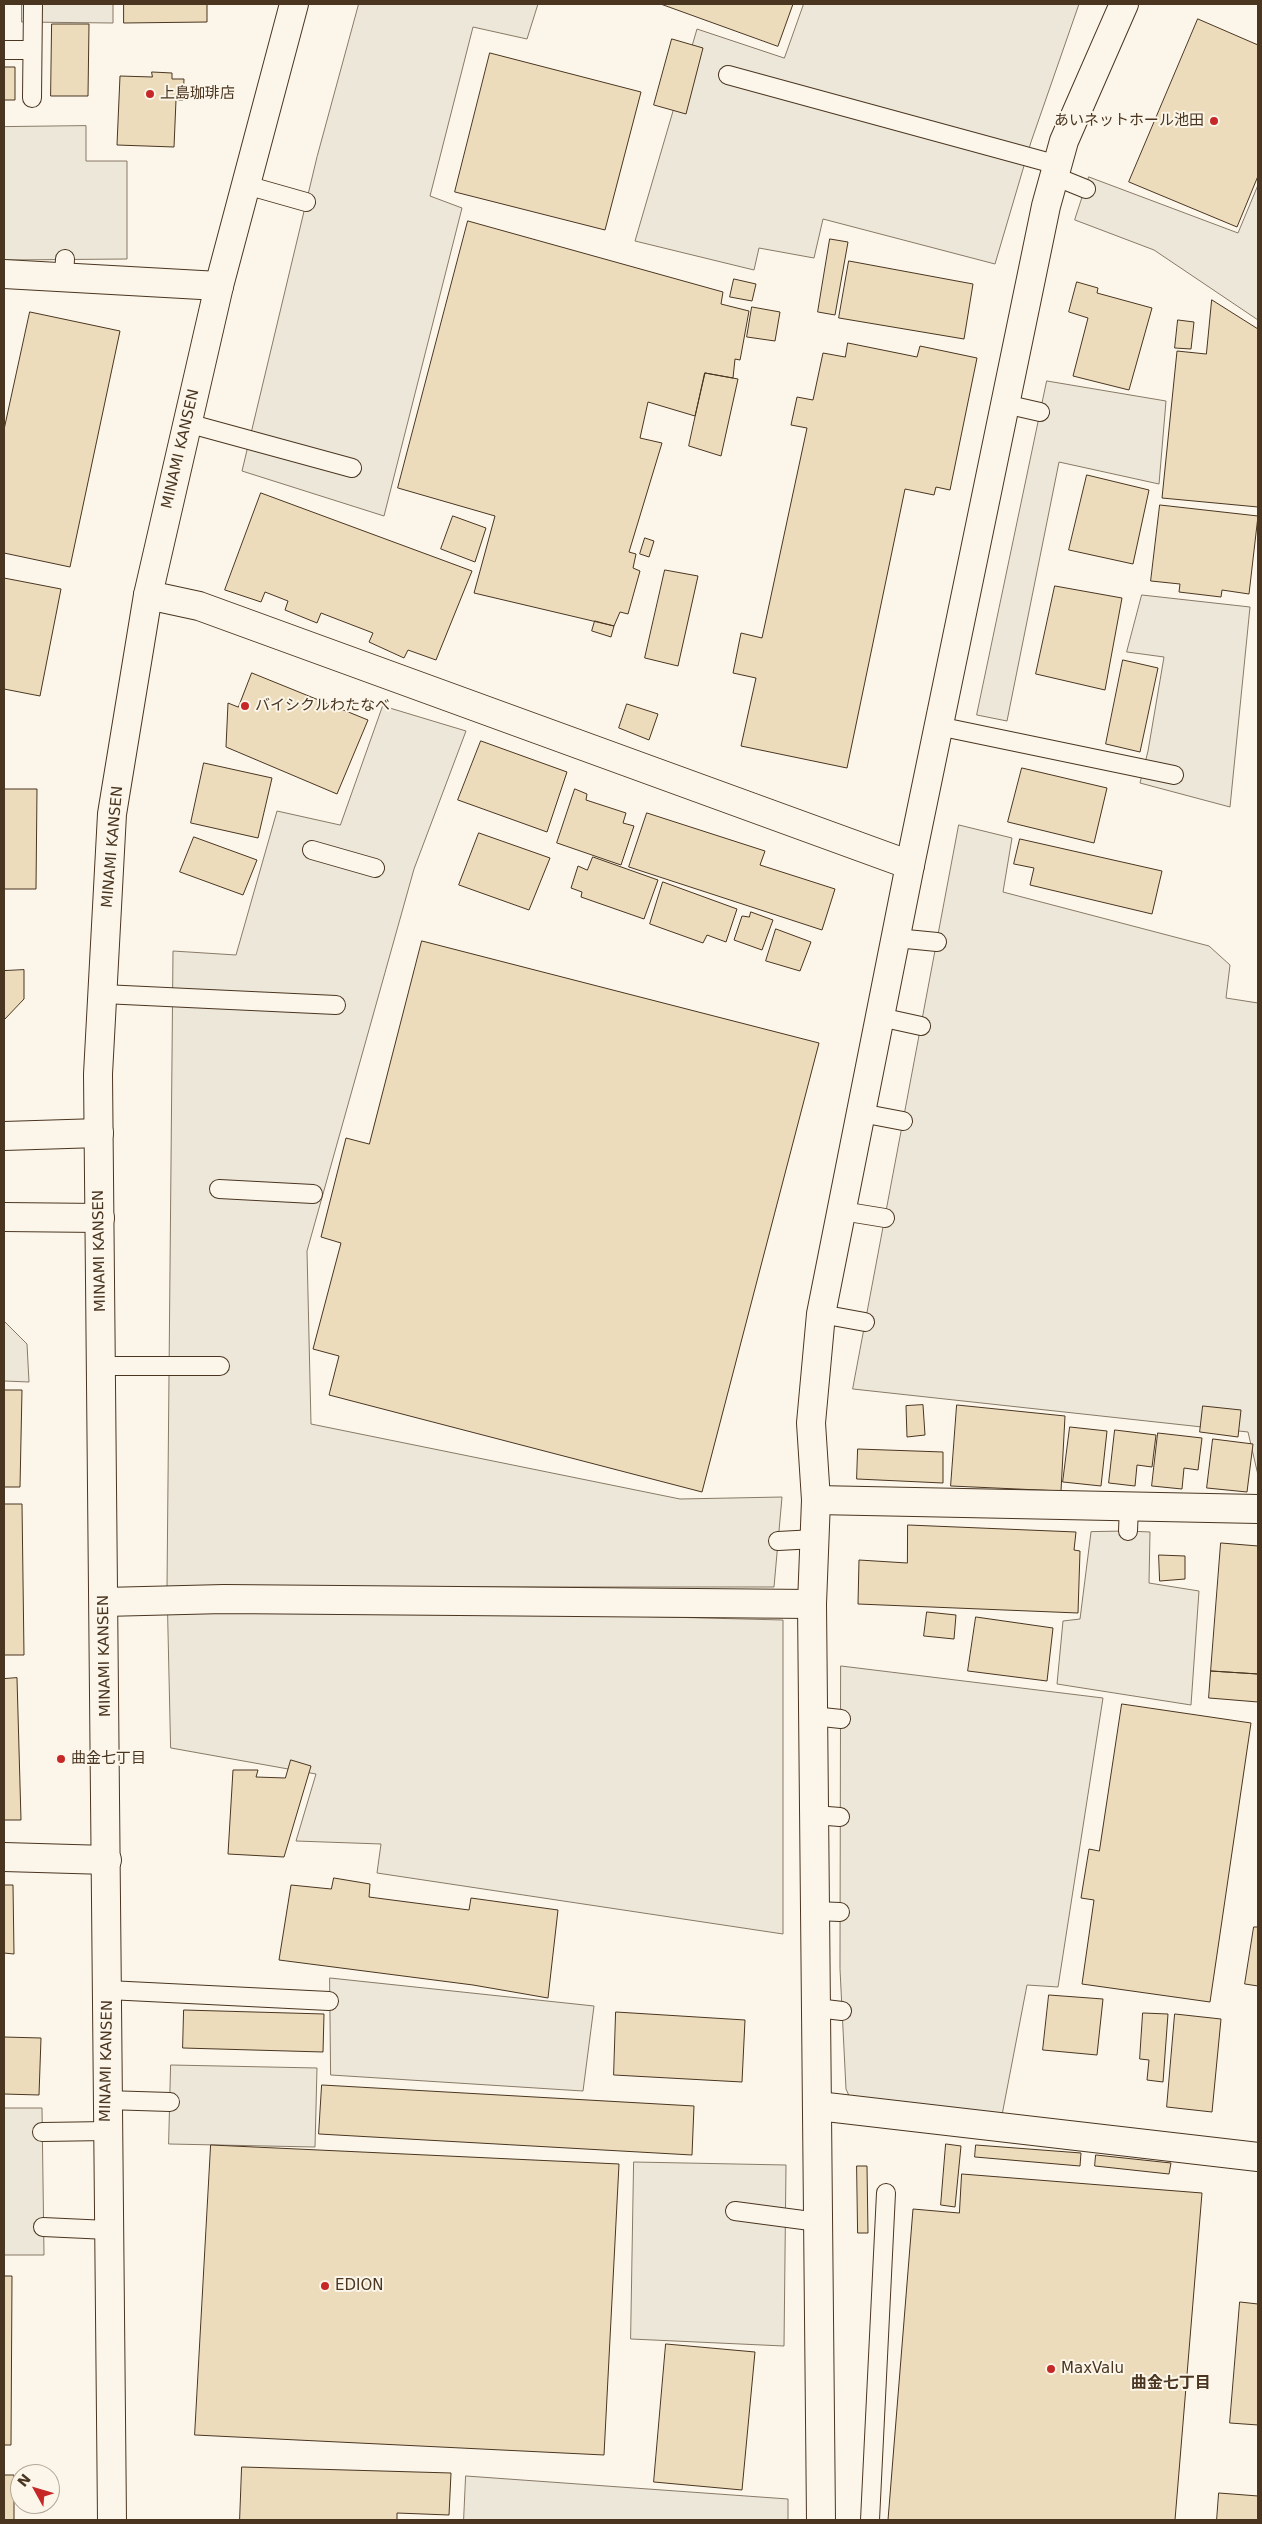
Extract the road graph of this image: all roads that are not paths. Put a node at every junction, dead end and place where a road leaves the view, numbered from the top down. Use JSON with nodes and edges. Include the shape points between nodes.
{"nodes":[{"id":1,"x":33,"y":4,"type":"edge"},
{"id":2,"x":294,"y":4,"type":"edge"},
{"id":3,"x":1124,"y":4,"type":"edge"},
{"id":4,"x":4,"y":50,"type":"edge"},
{"id":5,"x":32,"y":50,"type":"junction"},
{"id":6,"x":728,"y":75,"type":"dead end"},
{"id":7,"x":32,"y":98,"type":"dead end"},
{"id":8,"x":1056,"y":170,"type":"junction"},
{"id":9,"x":246,"y":186,"type":"junction"},
{"id":10,"x":1086,"y":189,"type":"dead end"},
{"id":11,"x":306,"y":202,"type":"dead end"},
{"id":12,"x":4,"y":274,"type":"edge"},
{"id":13,"x":218,"y":286,"type":"junction"},
{"id":14,"x":1005,"y":404,"type":"junction"},
{"id":15,"x":1040,"y":412,"type":"dead end"},
{"id":16,"x":187,"y":423,"type":"junction"},
{"id":17,"x":352,"y":468,"type":"dead end"},
{"id":18,"x":148,"y":595,"type":"junction"},
{"id":19,"x":938,"y":726,"type":"junction"},
{"id":20,"x":1174,"y":775,"type":"dead end"},
{"id":21,"x":312,"y":850,"type":"dead end"},
{"id":22,"x":910,"y":865,"type":"junction"},
{"id":23,"x":375,"y":868,"type":"dead end"},
{"id":24,"x":896,"y":938,"type":"junction"},
{"id":25,"x":937,"y":942,"type":"dead end"},
{"id":26,"x":103,"y":994,"type":"junction"},
{"id":27,"x":336,"y":1005,"type":"dead end"},
{"id":28,"x":880,"y":1017,"type":"junction"},
{"id":29,"x":921,"y":1026,"type":"dead end"},
{"id":30,"x":861,"y":1114,"type":"junction"},
{"id":31,"x":903,"y":1121,"type":"dead end"},
{"id":32,"x":99,"y":1133,"type":"junction"},
{"id":33,"x":4,"y":1136,"type":"edge"},
{"id":34,"x":219,"y":1189,"type":"dead end"},
{"id":35,"x":313,"y":1194,"type":"dead end"},
{"id":36,"x":842,"y":1211,"type":"junction"},
{"id":37,"x":4,"y":1217,"type":"edge"},
{"id":38,"x":100,"y":1218,"type":"junction"},
{"id":39,"x":885,"y":1218,"type":"dead end"},
{"id":40,"x":821,"y":1314,"type":"junction"},
{"id":41,"x":865,"y":1322,"type":"dead end"},
{"id":42,"x":102,"y":1366,"type":"junction"},
{"id":43,"x":220,"y":1366,"type":"dead end"},
{"id":44,"x":816,"y":1500,"type":"junction"},
{"id":45,"x":1258,"y":1509,"type":"edge"},
{"id":46,"x":815,"y":1539,"type":"junction"},
{"id":47,"x":778,"y":1541,"type":"dead end"},
{"id":48,"x":104,"y":1602,"type":"junction"},
{"id":49,"x":812,"y":1604,"type":"junction"},
{"id":50,"x":813,"y":1716,"type":"junction"},
{"id":51,"x":841,"y":1719,"type":"dead end"},
{"id":52,"x":4,"y":1857,"type":"edge"},
{"id":53,"x":107,"y":1860,"type":"junction"},
{"id":54,"x":108,"y":1990,"type":"junction"},
{"id":55,"x":329,"y":2001,"type":"dead end"},
{"id":56,"x":106,"y":2100,"type":"junction"},
{"id":57,"x":170,"y":2102,"type":"dead end"},
{"id":58,"x":818,"y":2106,"type":"junction"},
{"id":59,"x":107,"y":2131,"type":"junction"},
{"id":60,"x":42,"y":2132,"type":"dead end"},
{"id":61,"x":1258,"y":2157,"type":"edge"},
{"id":62,"x":886,"y":2193,"type":"dead end"},
{"id":63,"x":735,"y":2211,"type":"dead end"},
{"id":64,"x":818,"y":2222,"type":"junction"},
{"id":65,"x":43,"y":2227,"type":"dead end"},
{"id":66,"x":108,"y":2230,"type":"junction"},
{"id":67,"x":112,"y":2520,"type":"edge"},
{"id":68,"x":821,"y":2520,"type":"edge"},
{"id":69,"x":870,"y":2520,"type":"edge"}],
"edges":[{"from":1,"to":5,"type":"lane"},
{"from":2,"to":9,"type":"street","name":"MINAMI KANSEN"},
{"from":3,"to":8,"type":"street","via":[[1068,133]]},
{"from":4,"to":5,"type":"lane"},
{"from":5,"to":7,"type":"lane"},
{"from":6,"to":8,"type":"lane"},
{"from":8,"to":10,"type":"lane"},
{"from":8,"to":14,"type":"street"},
{"from":9,"to":11,"type":"lane"},
{"from":9,"to":13,"type":"street","name":"MINAMI KANSEN"},
{"from":12,"to":13,"type":"street","via":[[65,268]]},
{"from":13,"to":16,"type":"street","name":"MINAMI KANSEN"},
{"from":14,"to":15,"type":"lane"},
{"from":14,"to":19,"type":"street"},
{"from":16,"to":17,"type":"lane"},
{"from":16,"to":18,"type":"street","name":"MINAMI KANSEN"},
{"from":18,"to":22,"type":"street","via":[[199,606]]},
{"from":18,"to":26,"type":"street","name":"MINAMI KANSEN","via":[[112,814]]},
{"from":19,"to":20,"type":"lane"},
{"from":19,"to":22,"type":"street"},
{"from":21,"to":23,"type":"lane"},
{"from":22,"to":24,"type":"street"},
{"from":24,"to":25,"type":"lane"},
{"from":24,"to":28,"type":"street"},
{"from":26,"to":27,"type":"lane"},
{"from":26,"to":32,"type":"street","name":"MINAMI KANSEN","via":[[98,1074]]},
{"from":28,"to":29,"type":"lane"},
{"from":28,"to":30,"type":"street"},
{"from":30,"to":31,"type":"lane"},
{"from":30,"to":36,"type":"street"},
{"from":32,"to":33,"type":"street"},
{"from":32,"to":38,"type":"street","name":"MINAMI KANSEN"},
{"from":34,"to":35,"type":"lane"},
{"from":36,"to":39,"type":"lane"},
{"from":36,"to":40,"type":"street"},
{"from":37,"to":38,"type":"street"},
{"from":38,"to":42,"type":"street","name":"MINAMI KANSEN"},
{"from":40,"to":41,"type":"lane"},
{"from":40,"to":44,"type":"street","via":[[811,1423]]},
{"from":42,"to":43,"type":"lane"},
{"from":42,"to":48,"type":"street","name":"MINAMI KANSEN"},
{"from":44,"to":45,"type":"street","via":[[1128,1518]]},
{"from":44,"to":46,"type":"street"},
{"from":46,"to":47,"type":"lane"},
{"from":46,"to":49,"type":"street"},
{"from":48,"to":49,"type":"street","via":[[224,1599]]},
{"from":48,"to":53,"type":"street","name":"MINAMI KANSEN"},
{"from":49,"to":50,"type":"street"},
{"from":50,"to":51,"type":"lane"},
{"from":50,"to":58,"type":"street","via":[[828,1816],[829,2010]]},
{"from":52,"to":53,"type":"street"},
{"from":53,"to":54,"type":"street","name":"MINAMI KANSEN"},
{"from":54,"to":55,"type":"lane"},
{"from":54,"to":56,"type":"street","name":"MINAMI KANSEN"},
{"from":56,"to":57,"type":"lane"},
{"from":56,"to":59,"type":"street","name":"MINAMI KANSEN"},
{"from":58,"to":61,"type":"street"},
{"from":58,"to":64,"type":"street"},
{"from":59,"to":60,"type":"lane"},
{"from":59,"to":66,"type":"street","name":"MINAMI KANSEN"},
{"from":62,"to":69,"type":"lane"},
{"from":63,"to":64,"type":"lane"},
{"from":64,"to":68,"type":"street"},
{"from":65,"to":66,"type":"lane"},
{"from":66,"to":67,"type":"street","name":"MINAMI KANSEN"}]}
